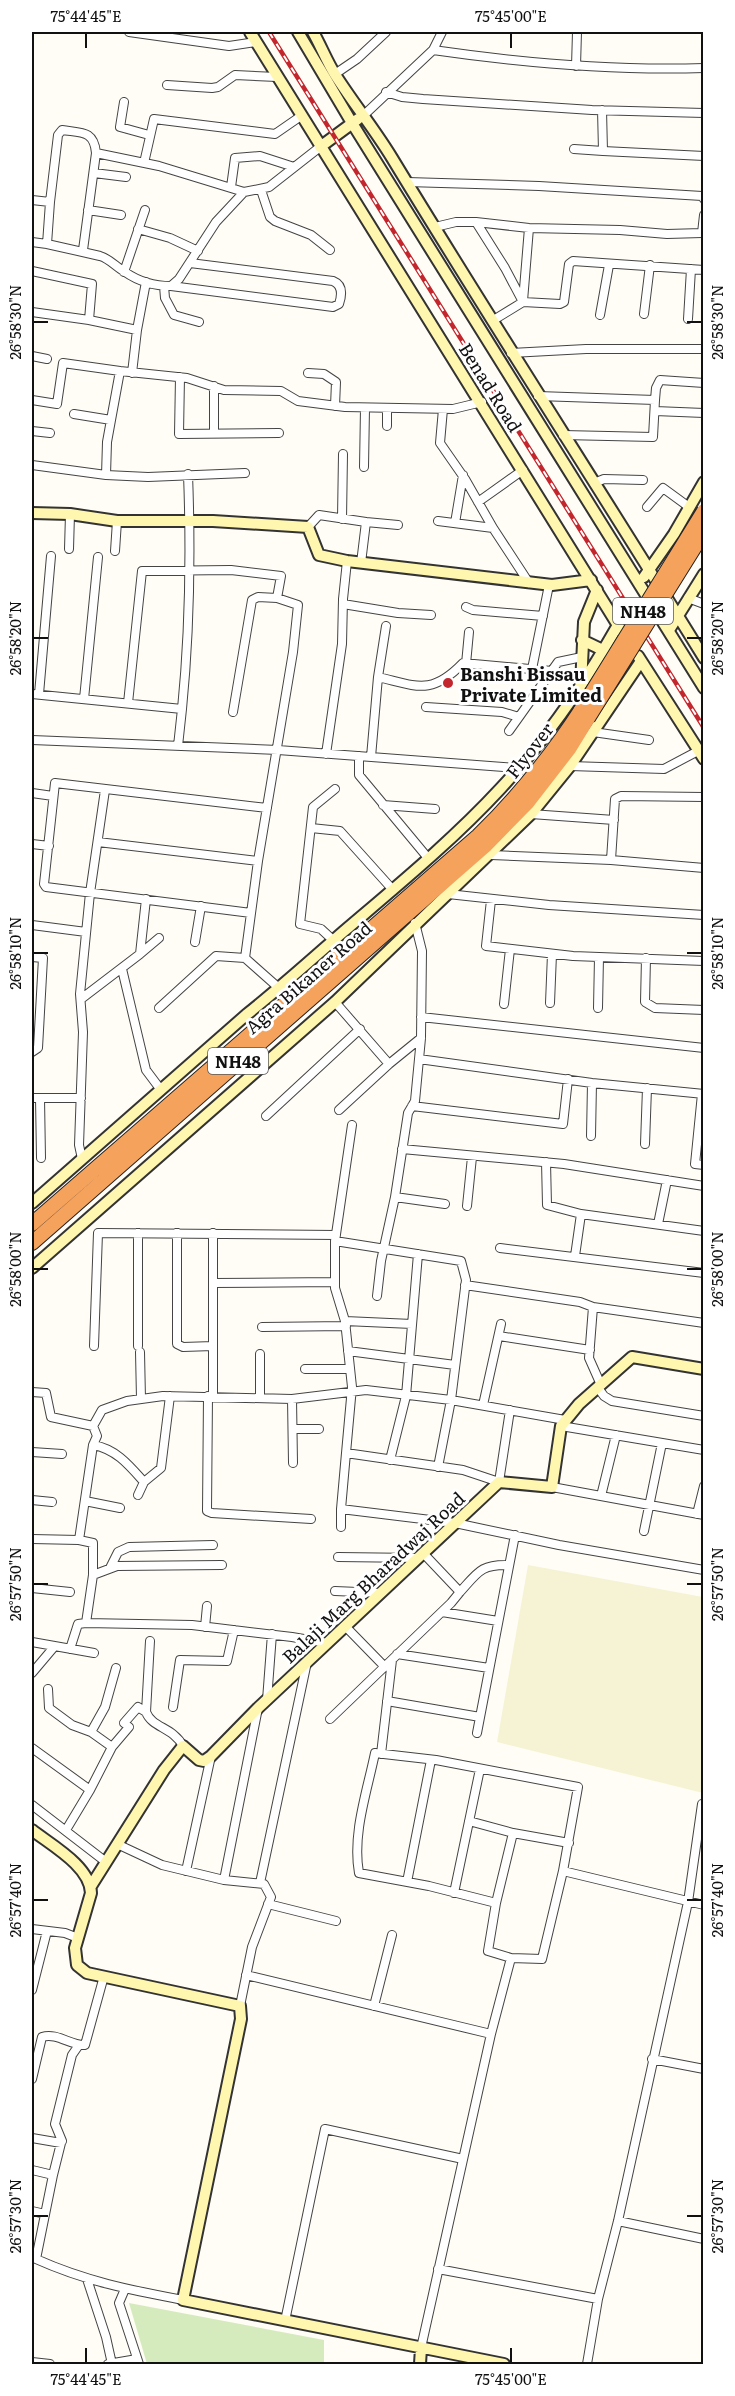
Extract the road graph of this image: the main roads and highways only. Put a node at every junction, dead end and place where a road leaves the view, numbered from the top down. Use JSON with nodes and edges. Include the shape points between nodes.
{"nodes":[{"id":1,"x":704,"y":511,"type":"edge"},
{"id":2,"x":704,"y":532,"type":"edge"},
{"id":3,"x":444,"y":882,"type":"junction"},
{"id":4,"x":32,"y":1224,"type":"edge"},
{"id":5,"x":32,"y":1243,"type":"edge"}],
"edges":[{"from":1,"to":3,"type":"highway","name":"Flyover","number":"NH48","bridge":true,"via":[[560,741]]},
{"from":2,"to":3,"type":"highway","name":"Flyover","number":"NH48","bridge":true,"via":[[552,771],[528,802]]},
{"from":3,"to":4,"type":"highway","number":"NH48"},
{"from":3,"to":5,"type":"highway","name":"Agra Bikaner Road","number":"NH48"}]}
